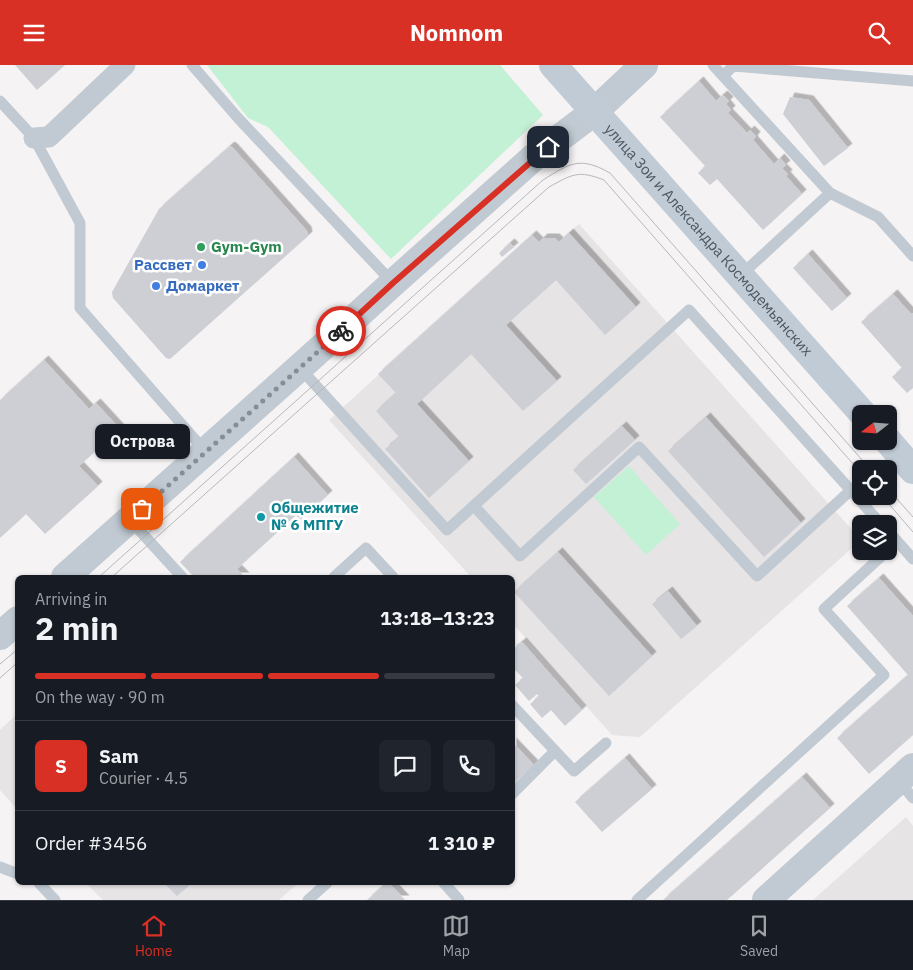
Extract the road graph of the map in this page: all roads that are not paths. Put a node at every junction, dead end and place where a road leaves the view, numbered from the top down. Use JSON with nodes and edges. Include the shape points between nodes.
{"nodes":[{"id":1,"x":125,"y":65,"type":"edge"},
{"id":2,"x":192,"y":65,"type":"edge"},
{"id":3,"x":554,"y":65,"type":"edge"},
{"id":4,"x":644,"y":65,"type":"edge"},
{"id":5,"x":713,"y":65,"type":"edge"},
{"id":6,"x":722,"y":76,"type":"junction"},
{"id":7,"x":913,"y":81,"type":"edge"},
{"id":8,"x":0,"y":101,"type":"edge"},
{"id":9,"x":594,"y":112,"type":"junction"},
{"id":10,"x":34,"y":138,"type":"junction"},
{"id":11,"x":830,"y":193,"type":"junction"},
{"id":12,"x":913,"y":256,"type":"edge"},
{"id":13,"x":740,"y":276,"type":"junction"},
{"id":14,"x":393,"y":283,"type":"junction"},
{"id":15,"x":300,"y":368,"type":"junction"},
{"id":16,"x":855,"y":405,"type":"edge"},
{"id":17,"x":896,"y":450,"type":"edge"},
{"id":18,"x":206,"y":452,"type":"junction"},
{"id":19,"x":913,"y":470,"type":"edge"},
{"id":20,"x":851,"y":490,"type":"junction"},
{"id":21,"x":474,"y":505,"type":"junction"},
{"id":22,"x":873,"y":515,"type":"edge"},
{"id":23,"x":130,"y":520,"type":"junction"},
{"id":24,"x":898,"y":542,"type":"edge"},
{"id":25,"x":913,"y":559,"type":"edge"},
{"id":26,"x":878,"y":560,"type":"edge"},
{"id":27,"x":67,"y":575,"type":"edge"},
{"id":28,"x":180,"y":575,"type":"edge"},
{"id":29,"x":336,"y":575,"type":"edge"},
{"id":30,"x":391,"y":575,"type":"edge"},
{"id":31,"x":15,"y":624,"type":"edge"},
{"id":32,"x":0,"y":636,"type":"edge"},
{"id":33,"x":515,"y":708,"type":"edge"},
{"id":34,"x":606,"y":743,"type":"dead end"},
{"id":35,"x":555,"y":751,"type":"junction"},
{"id":36,"x":908,"y":782,"type":"edge"},
{"id":37,"x":515,"y":791,"type":"edge"},
{"id":38,"x":0,"y":867,"type":"edge"},
{"id":39,"x":15,"y":873,"type":"edge"},
{"id":40,"x":40,"y":885,"type":"edge"},
{"id":41,"x":325,"y":885,"type":"edge"},
{"id":42,"x":446,"y":885,"type":"edge"},
{"id":43,"x":55,"y":900,"type":"edge"},
{"id":44,"x":308,"y":900,"type":"edge"},
{"id":45,"x":459,"y":900,"type":"edge"},
{"id":46,"x":637,"y":900,"type":"edge"},
{"id":47,"x":766,"y":900,"type":"edge"}],
"edges":[{"from":1,"to":10,"type":"street","via":[[49,137]]},
{"from":2,"to":14,"type":"lane"},
{"from":3,"to":9,"type":"main road","name":"улица Зои и Александра Космодемьянских"},
{"from":4,"to":9,"type":"street"},
{"from":5,"to":6,"type":"lane"},
{"from":6,"to":7,"type":"lane","via":[[733,66]]},
{"from":6,"to":11,"type":"lane"},
{"from":8,"to":10,"type":"lane"},
{"from":9,"to":13,"type":"main road","name":"улица Зои и Александра Космодемьянских"},
{"from":9,"to":14,"type":"street","via":[[533,158]]},
{"from":10,"to":18,"type":"lane","via":[[80,223],[80,309]]},
{"from":11,"to":12,"type":"lane","via":[[878,217]]},
{"from":11,"to":13,"type":"lane"},
{"from":13,"to":16,"type":"main road","name":"улица Зои и Александра Космодемьянских"},
{"from":14,"to":15,"type":"street"},
{"from":15,"to":18,"type":"street"},
{"from":15,"to":21,"type":"lane","via":[[447,530]]},
{"from":17,"to":19,"type":"main road"},
{"from":18,"to":23,"type":"street"},
{"from":20,"to":21,"type":"lane","via":[[757,576],[640,447],[520,556]]},
{"from":20,"to":21,"type":"lane","via":[[689,310]]},
{"from":20,"to":22,"type":"lane"},
{"from":23,"to":27,"type":"street"},
{"from":23,"to":28,"type":"lane"},
{"from":24,"to":25,"type":"lane"},
{"from":26,"to":46,"type":"lane","via":[[824,609],[884,675]]},
{"from":29,"to":30,"type":"lane","via":[[366,549]]},
{"from":31,"to":32,"type":"street"},
{"from":33,"to":35,"type":"lane"},
{"from":34,"to":35,"type":"lane","via":[[574,771]]},
{"from":35,"to":37,"type":"lane"},
{"from":36,"to":47,"type":"street"},
{"from":38,"to":39,"type":"lane"},
{"from":40,"to":43,"type":"lane"},
{"from":41,"to":44,"type":"lane"},
{"from":42,"to":45,"type":"lane"}]}
